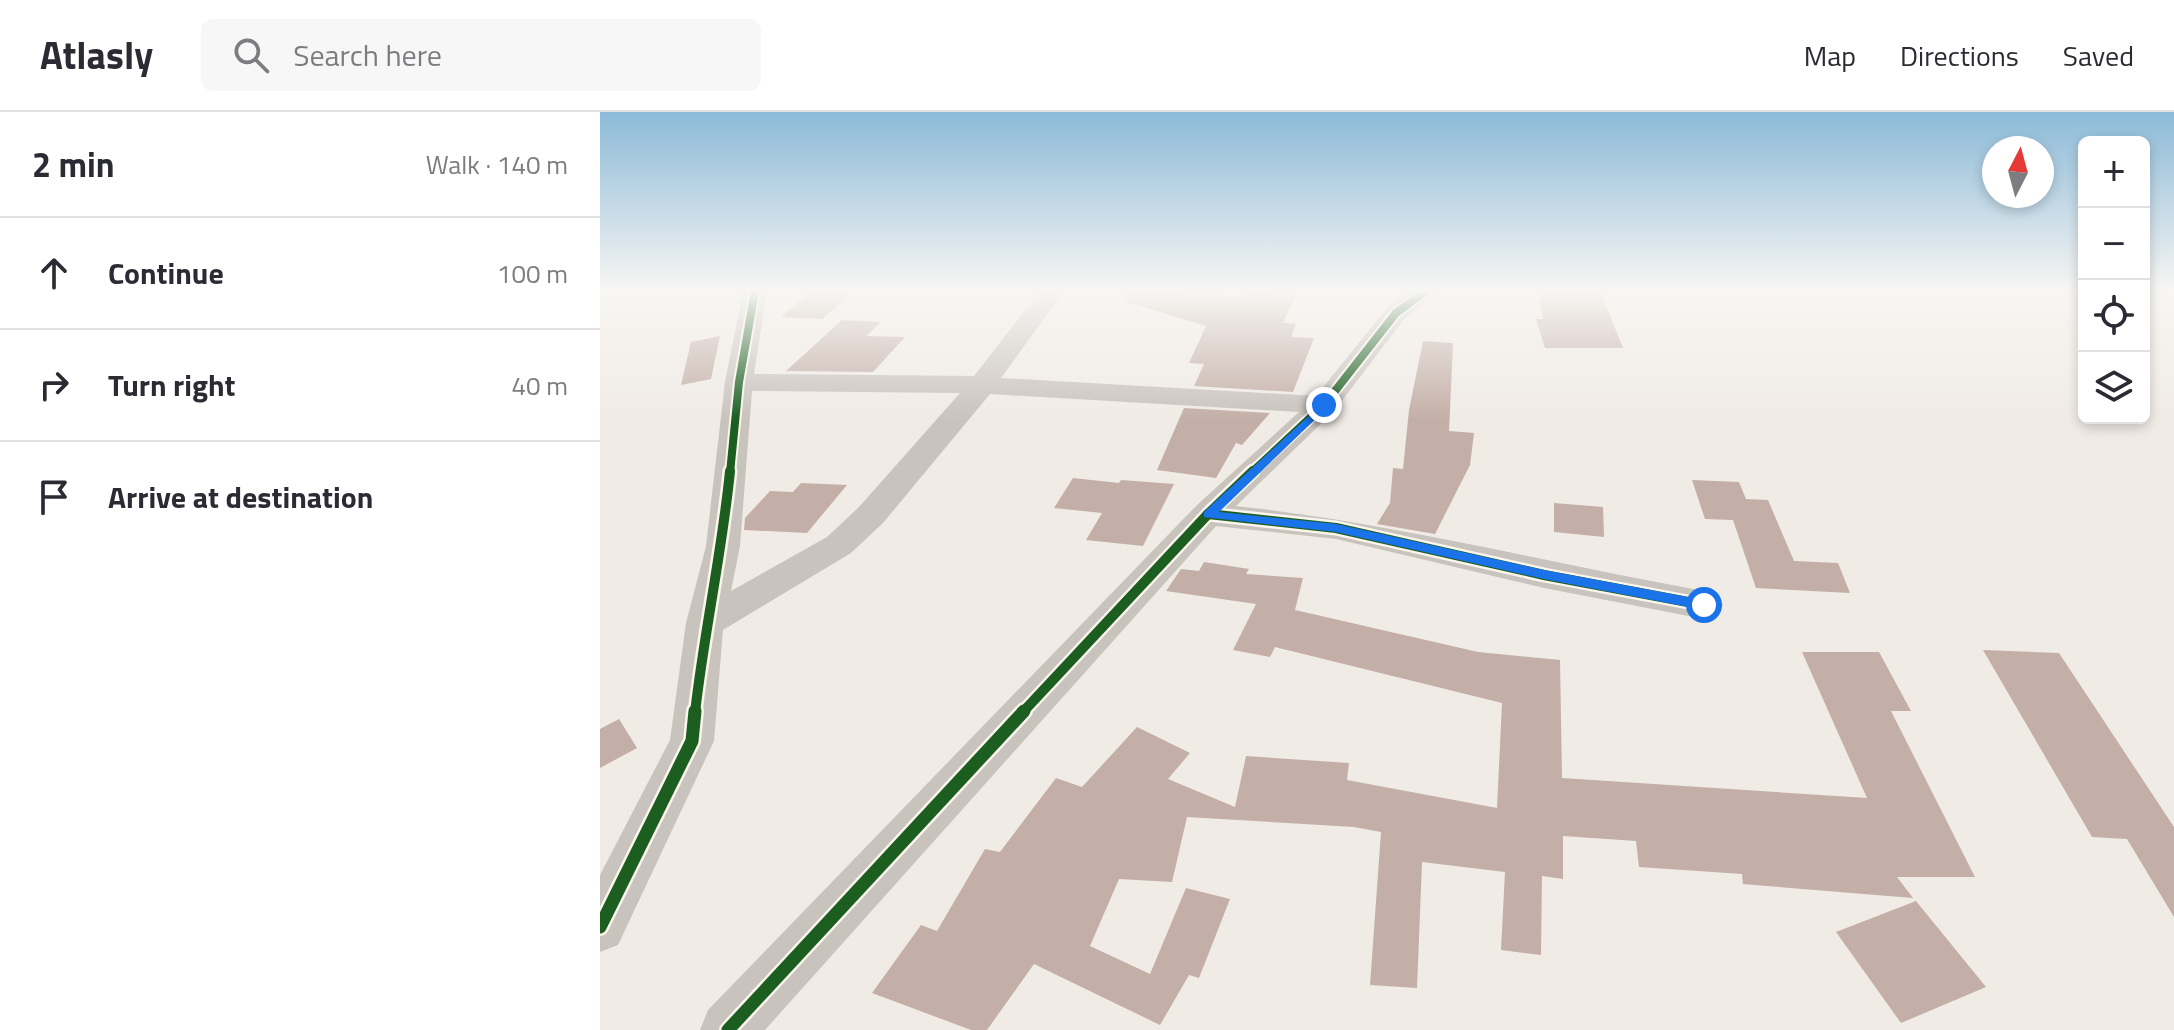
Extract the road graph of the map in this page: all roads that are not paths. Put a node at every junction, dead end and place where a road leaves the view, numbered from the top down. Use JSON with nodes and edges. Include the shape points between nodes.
{"nodes":[{"id":1,"x":747,"y":334,"type":"edge"},
{"id":2,"x":1020,"y":334,"type":"edge"},
{"id":3,"x":1380,"y":334,"type":"edge"},
{"id":4,"x":739,"y":382,"type":"junction"},
{"id":5,"x":982,"y":385,"type":"junction"},
{"id":6,"x":1324,"y":405,"type":"junction"},
{"id":7,"x":1208,"y":514,"type":"junction"},
{"id":8,"x":1704,"y":605,"type":"dead end"},
{"id":9,"x":705,"y":623,"type":"junction"},
{"id":10,"x":600,"y":927,"type":"edge"},
{"id":11,"x":728,"y":1030,"type":"edge"}],
"edges":[{"from":1,"to":4,"type":"street"},
{"from":2,"to":5,"type":"street"},
{"from":3,"to":6,"type":"street"},
{"from":4,"to":5,"type":"street"},
{"from":4,"to":9,"type":"street","via":[[723,546]]},
{"from":5,"to":6,"type":"street"},
{"from":5,"to":9,"type":"street","via":[[839,545]]},
{"from":6,"to":7,"type":"street"},
{"from":7,"to":8,"type":"street","via":[[1336,528]]},
{"from":7,"to":11,"type":"street"},
{"from":9,"to":10,"type":"street","via":[[692,741]]}]}
